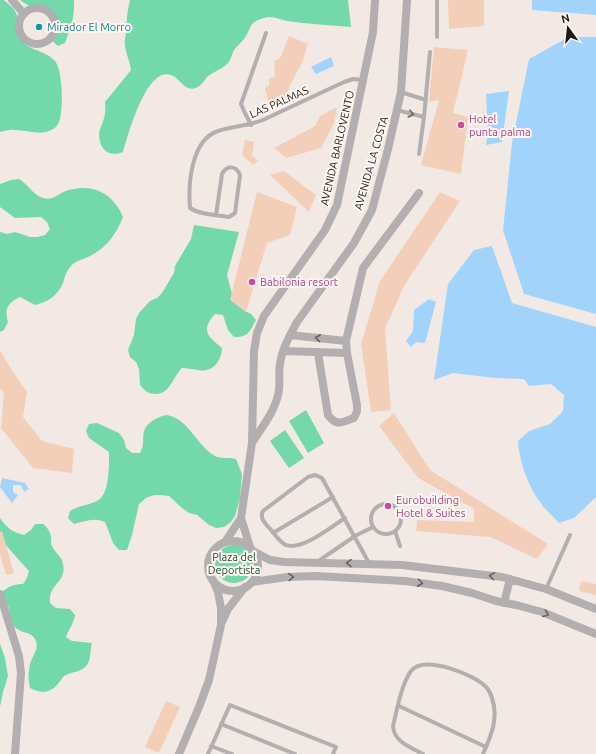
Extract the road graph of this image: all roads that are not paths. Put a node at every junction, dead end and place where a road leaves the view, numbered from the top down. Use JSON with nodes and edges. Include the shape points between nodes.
{"nodes":[{"id":1,"x":12,"y":0,"type":"edge"},
{"id":2,"x":375,"y":0,"type":"edge"},
{"id":3,"x":407,"y":0,"type":"edge"},
{"id":4,"x":437,"y":0,"type":"edge"},
{"id":5,"x":24,"y":14,"type":"junction"},
{"id":6,"x":266,"y":33,"type":"dead end"},
{"id":7,"x":437,"y":36,"type":"dead end"},
{"id":8,"x":430,"y":52,"type":"dead end"},
{"id":9,"x":363,"y":80,"type":"junction"},
{"id":10,"x":401,"y":92,"type":"junction"},
{"id":11,"x":426,"y":100,"type":"junction"},
{"id":12,"x":397,"y":110,"type":"junction"},
{"id":13,"x":424,"y":117,"type":"junction"},
{"id":14,"x":251,"y":125,"type":"junction"},
{"id":15,"x":419,"y":154,"type":"dead end"},
{"id":16,"x":419,"y":193,"type":"dead end"},
{"id":17,"x":216,"y":215,"type":"junction"},
{"id":18,"x":290,"y":335,"type":"junction"},
{"id":19,"x":346,"y":341,"type":"junction"},
{"id":20,"x":283,"y":351,"type":"junction"},
{"id":21,"x":318,"y":353,"type":"junction"},
{"id":22,"x":347,"y":354,"type":"junction"},
{"id":23,"x":252,"y":443,"type":"junction"},
{"id":24,"x":333,"y":497,"type":"junction"},
{"id":25,"x":241,"y":518,"type":"junction"},
{"id":26,"x":345,"y":518,"type":"junction"},
{"id":27,"x":373,"y":527,"type":"junction"},
{"id":28,"x":395,"y":531,"type":"junction"},
{"id":29,"x":273,"y":533,"type":"junction"},
{"id":30,"x":570,"y":535,"type":"dead end"},
{"id":31,"x":355,"y":536,"type":"junction"},
{"id":32,"x":225,"y":542,"type":"junction"},
{"id":33,"x":400,"y":546,"type":"dead end"},
{"id":34,"x":251,"y":549,"type":"junction"},
{"id":35,"x":316,"y":562,"type":"junction"},
{"id":36,"x":369,"y":564,"type":"junction"},
{"id":37,"x":510,"y":579,"type":"junction"},
{"id":38,"x":213,"y":580,"type":"junction"},
{"id":39,"x":249,"y":584,"type":"junction"},
{"id":40,"x":546,"y":589,"type":"junction"},
{"id":41,"x":0,"y":594,"type":"edge"},
{"id":42,"x":504,"y":603,"type":"junction"},
{"id":43,"x":596,"y":609,"type":"edge"},
{"id":44,"x":221,"y":625,"type":"junction"},
{"id":45,"x":596,"y":634,"type":"edge"},
{"id":46,"x":399,"y":706,"type":"junction"},
{"id":47,"x":221,"y":724,"type":"junction"},
{"id":48,"x":211,"y":746,"type":"junction"},
{"id":49,"x":486,"y":747,"type":"junction"},
{"id":50,"x":15,"y":754,"type":"edge"},
{"id":51,"x":179,"y":754,"type":"edge"},
{"id":52,"x":208,"y":754,"type":"edge"},
{"id":53,"x":232,"y":754,"type":"edge"},
{"id":54,"x":295,"y":754,"type":"edge"},
{"id":55,"x":333,"y":754,"type":"edge"},
{"id":56,"x":423,"y":754,"type":"edge"},
{"id":57,"x":483,"y":754,"type":"edge"}],
"edges":[{"from":1,"to":5,"type":"street"},
{"from":2,"to":9,"type":"street","name":"AVENIDA BARLOVENTO","via":[[373,32]]},
{"from":3,"to":10,"type":"street","name":"AVENIDA LA COSTA"},
{"from":4,"to":7,"type":"lane"},
{"from":5,"to":5,"type":"street","via":[[34,8],[48,11],[55,20],[53,36],[44,43],[37,44],[26,40],[19,28]]},
{"from":6,"to":14,"type":"lane","via":[[241,104]]},
{"from":8,"to":11,"type":"lane"},
{"from":9,"to":14,"type":"lane","name":"LAS PALMAS","via":[[353,79],[344,82]]},
{"from":9,"to":23,"type":"street","name":"AVENIDA BARLOVENTO","via":[[340,192],[332,218],[318,242],[269,308],[257,333],[254,351]]},
{"from":10,"to":11,"type":"lane"},
{"from":10,"to":12,"type":"street","name":"AVENIDA LA COSTA"},
{"from":11,"to":13,"type":"lane"},
{"from":12,"to":13,"type":"lane","one_way":true},
{"from":12,"to":18,"type":"street","name":"AVENIDA LA COSTA","via":[[372,210],[354,243]]},
{"from":13,"to":15,"type":"lane"},
{"from":14,"to":17,"type":"lane","name":"LAS PALMAS","via":[[217,131],[208,136],[196,152],[190,208]]},
{"from":16,"to":19,"type":"street","via":[[363,268]]},
{"from":17,"to":17,"type":"lane","name":"LAS PALMAS","via":[[229,217],[235,213],[240,175],[234,168],[229,167],[222,174]]},
{"from":19,"to":18,"type":"street","one_way":true},
{"from":18,"to":20,"type":"street","name":"AVENIDA LA COSTA"},
{"from":19,"to":22,"type":"street"},
{"from":20,"to":21,"type":"street"},
{"from":20,"to":23,"type":"street","name":"AVENIDA LA COSTA","via":[[279,365],[279,394],[274,408]]},
{"from":21,"to":22,"type":"street"},
{"from":21,"to":22,"type":"street","via":[[328,415],[333,421],[340,423],[354,418],[357,411]]},
{"from":23,"to":25,"type":"street","name":"AVENIDA BARLOVENTO"},
{"from":24,"to":26,"type":"lane"},
{"from":24,"to":29,"type":"lane"},
{"from":24,"to":29,"type":"lane","via":[[322,478],[315,475],[308,477],[263,511],[263,521]]},
{"from":25,"to":32,"type":"street","name":"AVENIDA BARLOVENTO"},
{"from":25,"to":34,"type":"street","name":"AVENIDA BARLOVENTO"},
{"from":26,"to":29,"type":"lane","via":[[302,545],[293,547],[284,545]]},
{"from":26,"to":31,"type":"lane"},
{"from":27,"to":28,"type":"lane","via":[[387,534]]},
{"from":27,"to":28,"type":"lane","via":[[371,519],[374,511],[388,504],[396,508],[400,516],[400,524]]},
{"from":27,"to":31,"type":"lane"},
{"from":28,"to":33,"type":"lane"},
{"from":30,"to":40,"type":"lane"},
{"from":31,"to":35,"type":"lane"},
{"from":31,"to":36,"type":"lane"},
{"from":32,"to":34,"type":"street","via":[[242,542]]},
{"from":32,"to":38,"type":"street","via":[[211,554],[208,563]]},
{"from":34,"to":35,"type":"street","via":[[270,560]]},
{"from":34,"to":39,"type":"street","via":[[257,558],[258,566]]},
{"from":36,"to":35,"type":"street","one_way":true},
{"from":37,"to":36,"type":"street","one_way":true,"via":[[447,570]]},
{"from":37,"to":40,"type":"street"},
{"from":37,"to":42,"type":"street"},
{"from":38,"to":39,"type":"street","via":[[228,590],[237,590]]},
{"from":38,"to":44,"type":"street","via":[[220,603]]},
{"from":39,"to":42,"type":"street","one_way":true,"via":[[287,577],[316,576],[405,581],[442,586]]},
{"from":39,"to":44,"type":"street","via":[[228,609]]},
{"from":40,"to":43,"type":"street"},
{"from":41,"to":50,"type":"street","via":[[19,656],[21,673]]},
{"from":42,"to":45,"type":"street","one_way":true,"via":[[542,612]]},
{"from":44,"to":51,"type":"street","via":[[208,680]]},
{"from":46,"to":49,"type":"lane"},
{"from":46,"to":49,"type":"lane","via":[[412,670],[419,666],[425,664],[452,669],[472,677],[487,688],[492,698],[495,724]]},
{"from":46,"to":56,"type":"lane","via":[[393,726],[395,737]]},
{"from":47,"to":48,"type":"lane"},
{"from":47,"to":54,"type":"lane"},
{"from":47,"to":55,"type":"lane","via":[[230,705],[336,747]]},
{"from":48,"to":52,"type":"lane"},
{"from":48,"to":53,"type":"lane"},
{"from":49,"to":57,"type":"lane"}]}
